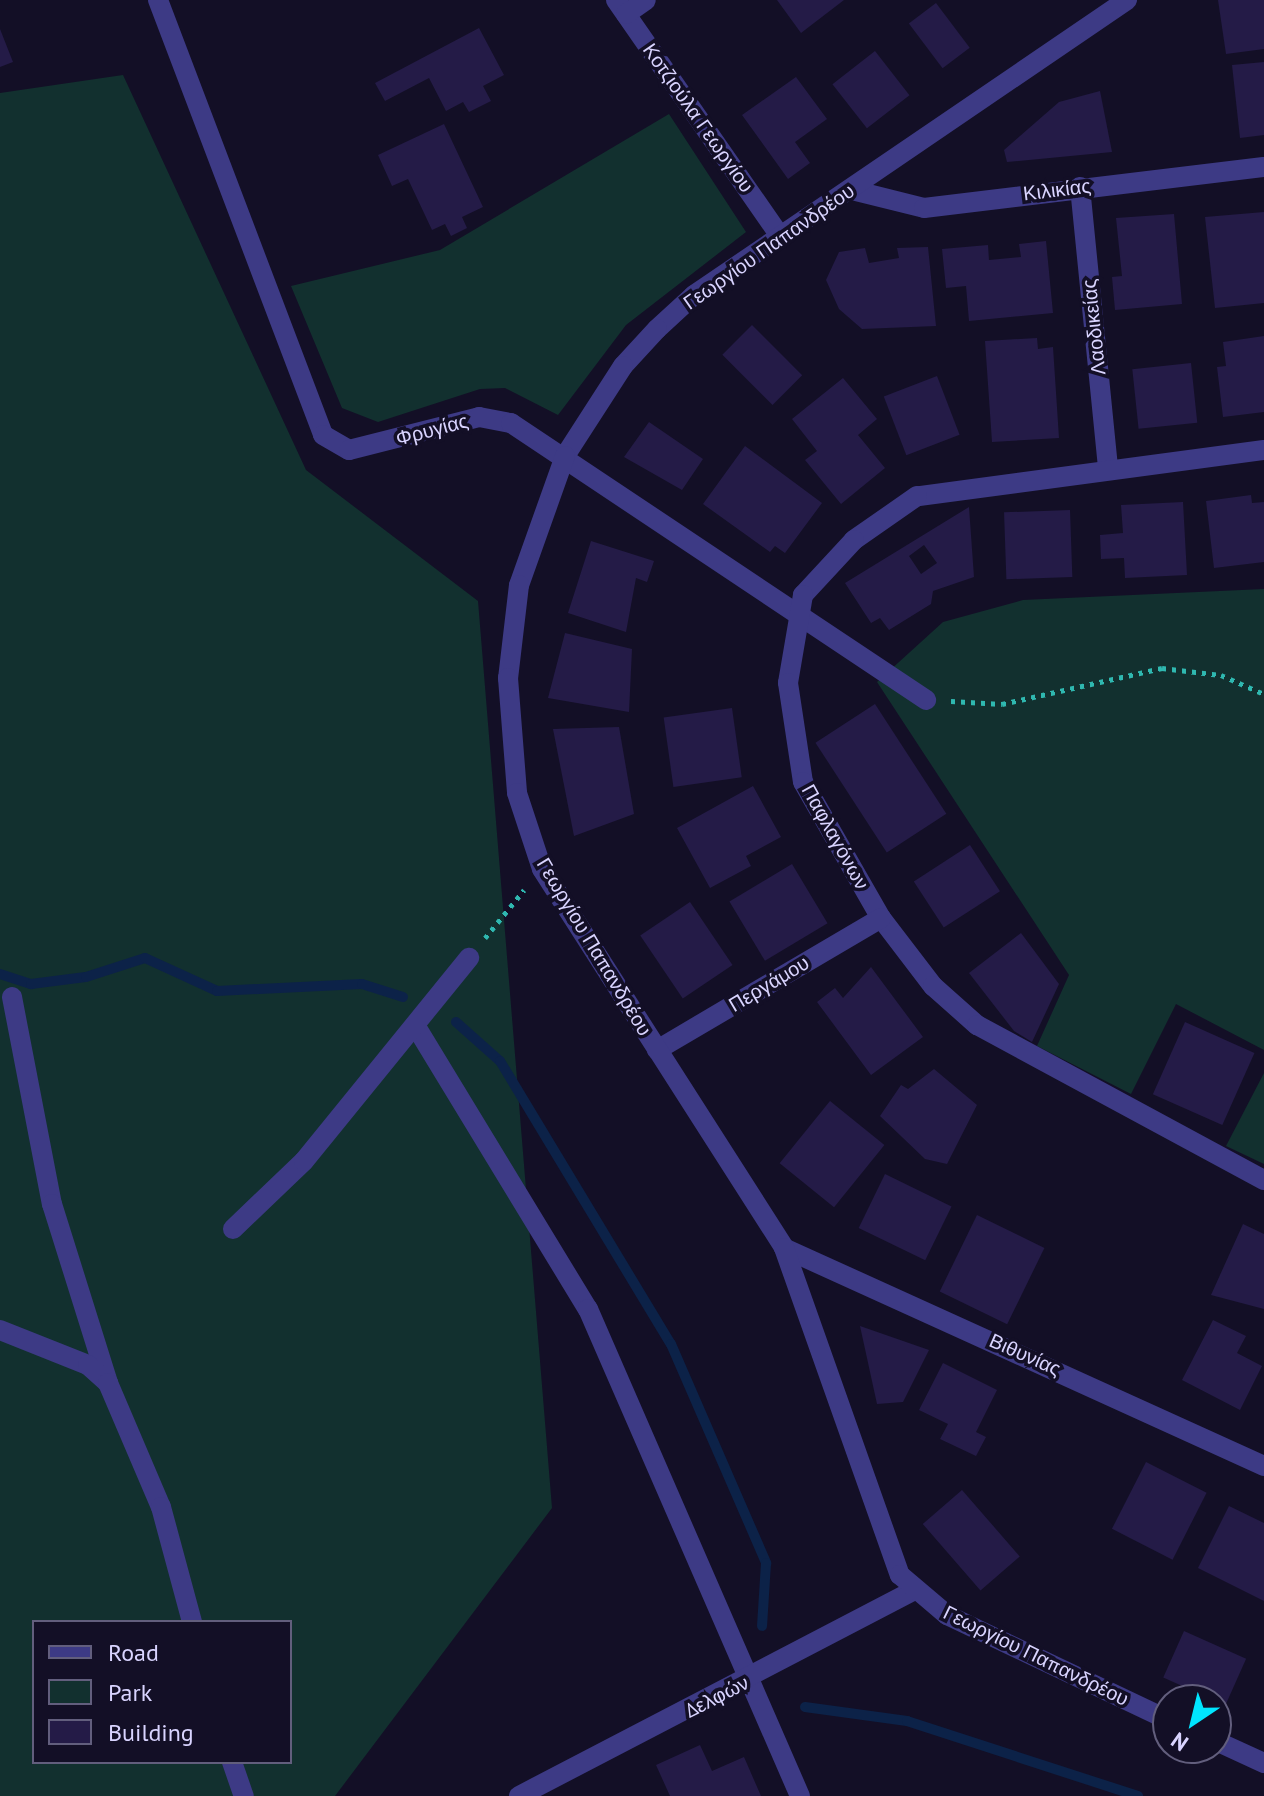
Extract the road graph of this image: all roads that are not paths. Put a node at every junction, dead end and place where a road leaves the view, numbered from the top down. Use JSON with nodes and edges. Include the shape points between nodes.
{"nodes":[{"id":1,"x":158,"y":0,"type":"edge"},
{"id":2,"x":646,"y":0,"type":"edge"},
{"id":3,"x":1127,"y":0,"type":"edge"},
{"id":4,"x":621,"y":7,"type":"edge"},
{"id":5,"x":1264,"y":167,"type":"edge"},
{"id":6,"x":1080,"y":187,"type":"junction"},
{"id":7,"x":852,"y":190,"type":"junction"},
{"id":8,"x":780,"y":236,"type":"junction"},
{"id":9,"x":1264,"y":450,"type":"edge"},
{"id":10,"x":565,"y":456,"type":"junction"},
{"id":11,"x":1108,"y":467,"type":"junction"},
{"id":12,"x":796,"y":613,"type":"junction"},
{"id":13,"x":926,"y":700,"type":"road end"},
{"id":14,"x":881,"y":918,"type":"junction"},
{"id":15,"x":469,"y":958,"type":"road end"},
{"id":16,"x":12,"y":997,"type":"dead end"},
{"id":17,"x":415,"y":1025,"type":"junction"},
{"id":18,"x":657,"y":1050,"type":"junction"},
{"id":19,"x":1264,"y":1180,"type":"edge"},
{"id":20,"x":233,"y":1229,"type":"dead end"},
{"id":21,"x":784,"y":1248,"type":"junction"},
{"id":22,"x":0,"y":1330,"type":"edge"},
{"id":23,"x":108,"y":1383,"type":"junction"},
{"id":24,"x":1264,"y":1466,"type":"edge"},
{"id":25,"x":912,"y":1591,"type":"junction"},
{"id":26,"x":191,"y":1620,"type":"edge"},
{"id":27,"x":751,"y":1680,"type":"junction"},
{"id":28,"x":1152,"y":1713,"type":"edge"},
{"id":29,"x":1232,"y":1748,"type":"edge"},
{"id":30,"x":1264,"y":1763,"type":"edge"},
{"id":31,"x":233,"y":1764,"type":"edge"},
{"id":32,"x":523,"y":1795,"type":"edge"},
{"id":33,"x":244,"y":1796,"type":"edge"},
{"id":34,"x":800,"y":1796,"type":"edge"}],
"edges":[{"from":1,"to":10,"type":"street","name":"Φρυγίας","via":[[323,435],[349,450],[495,417]]},
{"from":2,"to":4,"type":"street"},
{"from":3,"to":7,"type":"street","name":"Γεωργίου Παπανδρέου"},
{"from":4,"to":8,"type":"street","name":"Κοτζιούλα Γεωργίου"},
{"from":5,"to":6,"type":"street","name":"Κιλικίας"},
{"from":6,"to":7,"type":"street","name":"Κιλικίας","via":[[924,208]]},
{"from":6,"to":11,"type":"street","name":"Λαοδικείας"},
{"from":7,"to":8,"type":"street","name":"Γεωργίου Παπανδρέου"},
{"from":8,"to":10,"type":"street","name":"Γεωργίου Παπανδρέου","via":[[657,329],[623,366]]},
{"from":9,"to":11,"type":"street"},
{"from":10,"to":12,"type":"street","name":"Φρυγίας"},
{"from":10,"to":18,"type":"street","name":"Γεωργίου Παπανδρέου","via":[[511,630],[517,793],[542,869]]},
{"from":11,"to":12,"type":"street","via":[[917,496],[854,540]]},
{"from":12,"to":13,"type":"street","name":"Φρυγίας"},
{"from":12,"to":14,"type":"street","name":"Παφλαγόνων","via":[[788,683],[803,782]]},
{"from":14,"to":18,"type":"street","name":"Περγάμου"},
{"from":14,"to":19,"type":"street","name":"Παφλαγόνων","via":[[933,986],[977,1025]]},
{"from":15,"to":17,"type":"street"},
{"from":16,"to":23,"type":"street","via":[[52,1204]]},
{"from":17,"to":20,"type":"street","via":[[304,1161]]},
{"from":17,"to":27,"type":"street","via":[[588,1309]]},
{"from":18,"to":21,"type":"street","name":"Γεωργίου Παπανδρέου"},
{"from":21,"to":24,"type":"street","name":"Βιθυνίας"},
{"from":21,"to":25,"type":"street","name":"Γεωργίου Παπανδρέου","via":[[881,1537]]},
{"from":22,"to":23,"type":"street","via":[[88,1365]]},
{"from":23,"to":26,"type":"street","via":[[161,1507]]},
{"from":25,"to":27,"type":"street","name":"Δελφών"},
{"from":25,"to":28,"type":"street","name":"Γεωργίου Παπανδρέου","via":[[1017,1651]]},
{"from":27,"to":32,"type":"street","name":"Δελφών"},
{"from":27,"to":34,"type":"street"},
{"from":29,"to":30,"type":"street"},
{"from":31,"to":33,"type":"street"}]}
